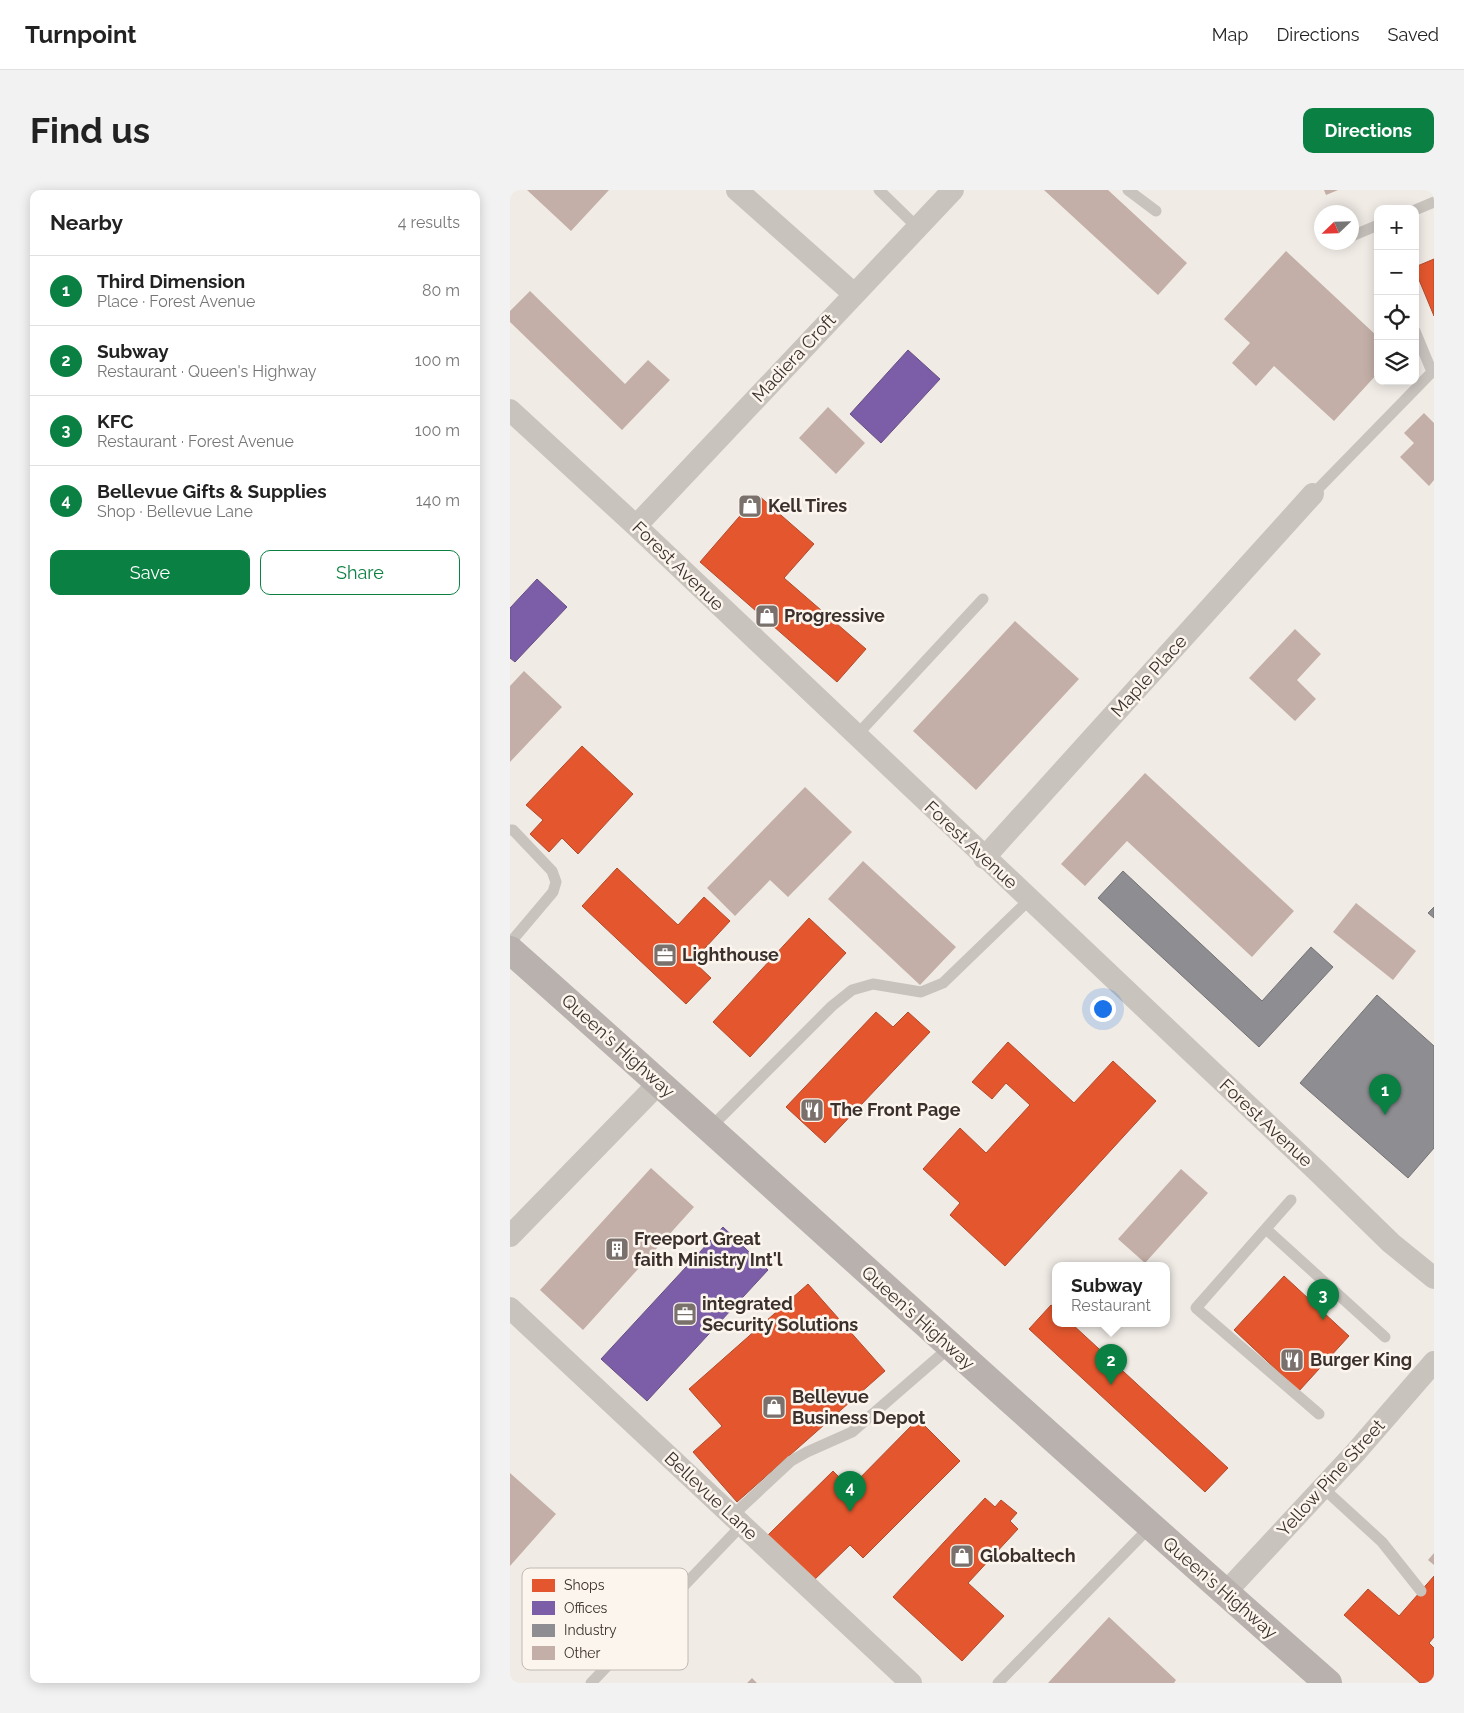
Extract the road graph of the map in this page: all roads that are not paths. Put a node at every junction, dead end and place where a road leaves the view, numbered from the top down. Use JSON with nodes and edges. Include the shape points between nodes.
{"nodes":[{"id":1,"x":737,"y":190,"type":"edge"},
{"id":2,"x":879,"y":190,"type":"edge"},
{"id":3,"x":953,"y":190,"type":"edge"},
{"id":4,"x":1128,"y":190,"type":"edge"},
{"id":5,"x":1434,"y":202,"type":"edge"},
{"id":6,"x":1419,"y":208,"type":"edge"},
{"id":7,"x":1156,"y":211,"type":"dead end"},
{"id":8,"x":918,"y":227,"type":"junction"},
{"id":9,"x":1374,"y":227,"type":"edge"},
{"id":10,"x":1359,"y":233,"type":"edge"},
{"id":11,"x":854,"y":294,"type":"junction"},
{"id":12,"x":1419,"y":340,"type":"edge"},
{"id":13,"x":510,"y":410,"type":"edge"},
{"id":14,"x":1314,"y":494,"type":"joint"},
{"id":15,"x":636,"y":526,"type":"junction"},
{"id":16,"x":983,"y":599,"type":"dead end"},
{"id":17,"x":856,"y":736,"type":"junction"},
{"id":18,"x":510,"y":830,"type":"edge"},
{"id":19,"x":984,"y":858,"type":"junction"},
{"id":20,"x":1030,"y":900,"type":"junction"},
{"id":21,"x":510,"y":943,"type":"edge"},
{"id":22,"x":510,"y":950,"type":"edge"},
{"id":23,"x":659,"y":1083,"type":"junction"},
{"id":24,"x":710,"y":1129,"type":"junction"},
{"id":25,"x":1291,"y":1200,"type":"dead end"},
{"id":26,"x":1266,"y":1229,"type":"junction"},
{"id":27,"x":510,"y":1236,"type":"edge"},
{"id":28,"x":1434,"y":1278,"type":"edge"},
{"id":29,"x":510,"y":1308,"type":"edge"},
{"id":30,"x":1385,"y":1337,"type":"dead end"},
{"id":31,"x":950,"y":1347,"type":"junction"},
{"id":32,"x":1434,"y":1362,"type":"edge"},
{"id":33,"x":1319,"y":1414,"type":"dead end"},
{"id":34,"x":1323,"y":1488,"type":"junction"},
{"id":35,"x":737,"y":1520,"type":"junction"},
{"id":36,"x":1150,"y":1527,"type":"junction"},
{"id":37,"x":688,"y":1575,"type":"edge"},
{"id":38,"x":1421,"y":1590,"type":"dead end"},
{"id":39,"x":1225,"y":1593,"type":"junction"},
{"id":40,"x":603,"y":1670,"type":"edge"},
{"id":41,"x":591,"y":1683,"type":"edge"},
{"id":42,"x":911,"y":1683,"type":"edge"},
{"id":43,"x":998,"y":1683,"type":"edge"},
{"id":44,"x":1328,"y":1683,"type":"edge"}],
"edges":[{"from":1,"to":11,"type":"street"},
{"from":2,"to":8,"type":"lane"},
{"from":3,"to":8,"type":"street","name":"Madiera Croft"},
{"from":4,"to":7,"type":"lane"},
{"from":5,"to":6,"type":"lane"},
{"from":8,"to":11,"type":"street","name":"Madiera Croft"},
{"from":9,"to":10,"type":"lane"},
{"from":11,"to":15,"type":"street","name":"Madiera Croft"},
{"from":12,"to":14,"type":"lane","via":[[1432,372]]},
{"from":13,"to":15,"type":"street","name":"Forest Avenue"},
{"from":14,"to":19,"type":"street","name":"Maple Place"},
{"from":15,"to":17,"type":"street","name":"Forest Avenue"},
{"from":16,"to":17,"type":"lane"},
{"from":17,"to":19,"type":"street","name":"Forest Avenue"},
{"from":18,"to":21,"type":"lane","via":[[552,871],[556,882],[553,892]]},
{"from":19,"to":20,"type":"street","name":"Forest Avenue"},
{"from":20,"to":24,"type":"lane","via":[[943,983],[921,992],[873,984],[852,990],[832,1006]]},
{"from":20,"to":28,"type":"street","name":"Forest Avenue","via":[[1390,1243]]},
{"from":22,"to":23,"type":"main road","name":"Queen's Highway"},
{"from":23,"to":24,"type":"main road","name":"Queen's Highway"},
{"from":23,"to":27,"type":"street"},
{"from":24,"to":31,"type":"main road","name":"Queen's Highway"},
{"from":25,"to":26,"type":"lane"},
{"from":26,"to":30,"type":"lane"},
{"from":26,"to":33,"type":"lane","via":[[1196,1308]]},
{"from":29,"to":35,"type":"street","name":"Bellevue Lane"},
{"from":31,"to":35,"type":"lane","via":[[852,1432],[791,1461]]},
{"from":31,"to":36,"type":"main road","name":"Queen's Highway"},
{"from":32,"to":34,"type":"street","name":"Yellow Pine Street"},
{"from":34,"to":38,"type":"lane","via":[[1382,1542]]},
{"from":34,"to":39,"type":"street","name":"Yellow Pine Street"},
{"from":35,"to":37,"type":"lane"},
{"from":35,"to":42,"type":"street","name":"Bellevue Lane"},
{"from":36,"to":39,"type":"main road","name":"Queen's Highway"},
{"from":36,"to":43,"type":"lane"},
{"from":39,"to":44,"type":"main road","name":"Queen's Highway"},
{"from":40,"to":41,"type":"lane"}]}
